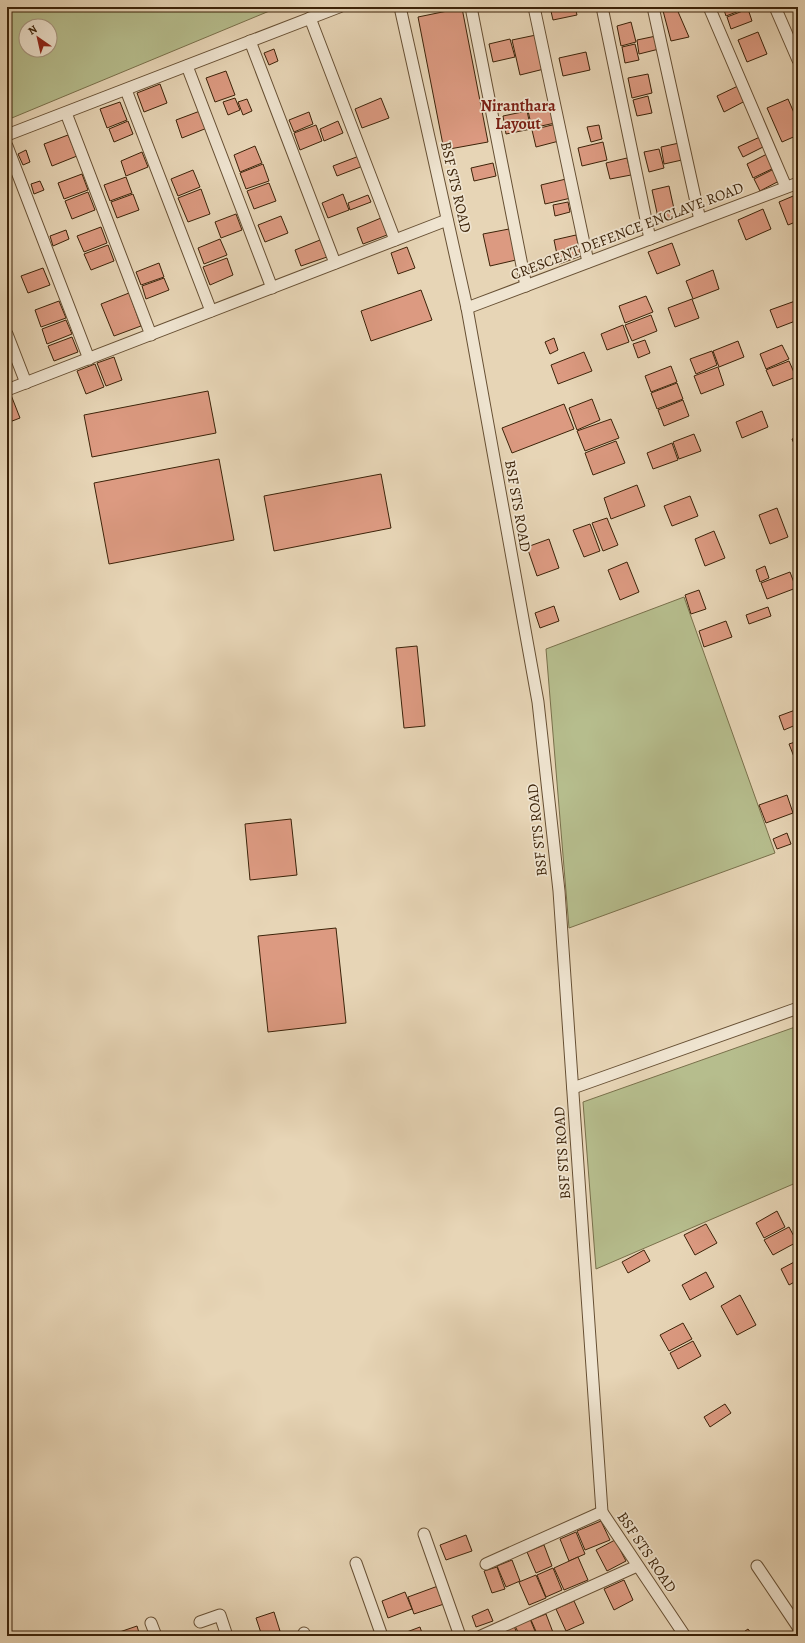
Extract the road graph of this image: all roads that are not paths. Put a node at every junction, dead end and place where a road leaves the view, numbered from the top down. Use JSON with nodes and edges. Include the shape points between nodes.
{"nodes":[{"id":1,"x":339,"y":7,"type":"edge"},
{"id":2,"x":402,"y":7,"type":"edge"},
{"id":3,"x":471,"y":7,"type":"edge"},
{"id":4,"x":534,"y":7,"type":"edge"},
{"id":5,"x":602,"y":7,"type":"edge"},
{"id":6,"x":653,"y":7,"type":"edge"},
{"id":7,"x":709,"y":7,"type":"edge"},
{"id":8,"x":775,"y":7,"type":"edge"},
{"id":9,"x":310,"y":18,"type":"junction"},
{"id":10,"x":250,"y":41,"type":"junction"},
{"id":11,"x":798,"y":60,"type":"edge"},
{"id":12,"x":187,"y":66,"type":"junction"},
{"id":13,"x":126,"y":90,"type":"junction"},
{"id":14,"x":66,"y":113,"type":"junction"},
{"id":15,"x":7,"y":135,"type":"edge"},
{"id":16,"x":7,"y":146,"type":"edge"},
{"id":17,"x":798,"y":183,"type":"edge"},
{"id":18,"x":786,"y":187,"type":"junction"},
{"id":19,"x":447,"y":220,"type":"junction"},
{"id":20,"x":700,"y":220,"type":"junction"},
{"id":21,"x":650,"y":239,"type":"junction"},
{"id":22,"x":395,"y":240,"type":"junction"},
{"id":23,"x":588,"y":262,"type":"junction"},
{"id":24,"x":335,"y":263,"type":"junction"},
{"id":25,"x":526,"y":286,"type":"junction"},
{"id":26,"x":272,"y":288,"type":"junction"},
{"id":27,"x":467,"y":308,"type":"junction"},
{"id":28,"x":211,"y":312,"type":"junction"},
{"id":29,"x":7,"y":334,"type":"edge"},
{"id":30,"x":151,"y":335,"type":"junction"},
{"id":31,"x":89,"y":359,"type":"junction"},
{"id":32,"x":26,"y":383,"type":"junction"},
{"id":33,"x":7,"y":390,"type":"edge"},
{"id":34,"x":798,"y":1008,"type":"edge"},
{"id":35,"x":573,"y":1088,"type":"junction"},
{"id":36,"x":602,"y":1512,"type":"junction"},
{"id":37,"x":424,"y":1534,"type":"dead end"},
{"id":38,"x":356,"y":1563,"type":"dead end"},
{"id":39,"x":486,"y":1564,"type":"dead end"},
{"id":40,"x":638,"y":1566,"type":"junction"},
{"id":41,"x":757,"y":1566,"type":"dead end"},
{"id":42,"x":200,"y":1622,"type":"dead end"},
{"id":43,"x":151,"y":1623,"type":"dead end"},
{"id":44,"x":798,"y":1627,"type":"edge"},
{"id":45,"x":156,"y":1636,"type":"edge"},
{"id":46,"x":227,"y":1636,"type":"edge"},
{"id":47,"x":382,"y":1636,"type":"edge"},
{"id":48,"x":460,"y":1636,"type":"edge"},
{"id":49,"x":481,"y":1636,"type":"edge"},
{"id":50,"x":685,"y":1636,"type":"edge"}],
"edges":[{"from":1,"to":9,"type":"street"},
{"from":2,"to":19,"type":"street","name":"BSF STS ROAD"},
{"from":3,"to":25,"type":"street"},
{"from":4,"to":23,"type":"street"},
{"from":5,"to":21,"type":"street"},
{"from":6,"to":20,"type":"street"},
{"from":7,"to":18,"type":"street"},
{"from":8,"to":11,"type":"street"},
{"from":9,"to":10,"type":"street"},
{"from":9,"to":22,"type":"street"},
{"from":10,"to":12,"type":"street"},
{"from":10,"to":24,"type":"street"},
{"from":12,"to":13,"type":"street"},
{"from":12,"to":26,"type":"street"},
{"from":13,"to":14,"type":"street"},
{"from":13,"to":28,"type":"street"},
{"from":14,"to":15,"type":"street"},
{"from":14,"to":30,"type":"street"},
{"from":16,"to":31,"type":"street"},
{"from":17,"to":18,"type":"street","name":"CRESCENT DEFENCE ENCLAVE ROAD"},
{"from":18,"to":20,"type":"street","name":"CRESCENT DEFENCE ENCLAVE ROAD"},
{"from":19,"to":22,"type":"street"},
{"from":19,"to":27,"type":"street","name":"BSF STS ROAD"},
{"from":20,"to":21,"type":"street","name":"CRESCENT DEFENCE ENCLAVE ROAD"},
{"from":21,"to":23,"type":"street","name":"CRESCENT DEFENCE ENCLAVE ROAD"},
{"from":22,"to":24,"type":"street"},
{"from":23,"to":25,"type":"street","name":"CRESCENT DEFENCE ENCLAVE ROAD"},
{"from":24,"to":26,"type":"street"},
{"from":25,"to":27,"type":"street","name":"CRESCENT DEFENCE ENCLAVE ROAD"},
{"from":26,"to":28,"type":"street"},
{"from":27,"to":35,"type":"street","name":"BSF STS ROAD","via":[[538,702],[559,891]]},
{"from":28,"to":30,"type":"street"},
{"from":29,"to":32,"type":"street"},
{"from":30,"to":31,"type":"street"},
{"from":31,"to":32,"type":"street"},
{"from":32,"to":33,"type":"street"},
{"from":34,"to":35,"type":"street"},
{"from":35,"to":36,"type":"street","name":"BSF STS ROAD"},
{"from":36,"to":39,"type":"street"},
{"from":36,"to":40,"type":"street","name":"BSF STS ROAD"},
{"from":37,"to":48,"type":"street"},
{"from":38,"to":47,"type":"street"},
{"from":40,"to":49,"type":"street"},
{"from":40,"to":50,"type":"street","name":"BSF STS ROAD"},
{"from":41,"to":44,"type":"street"},
{"from":42,"to":46,"type":"street","via":[[220,1615]]},
{"from":43,"to":45,"type":"street"}]}
